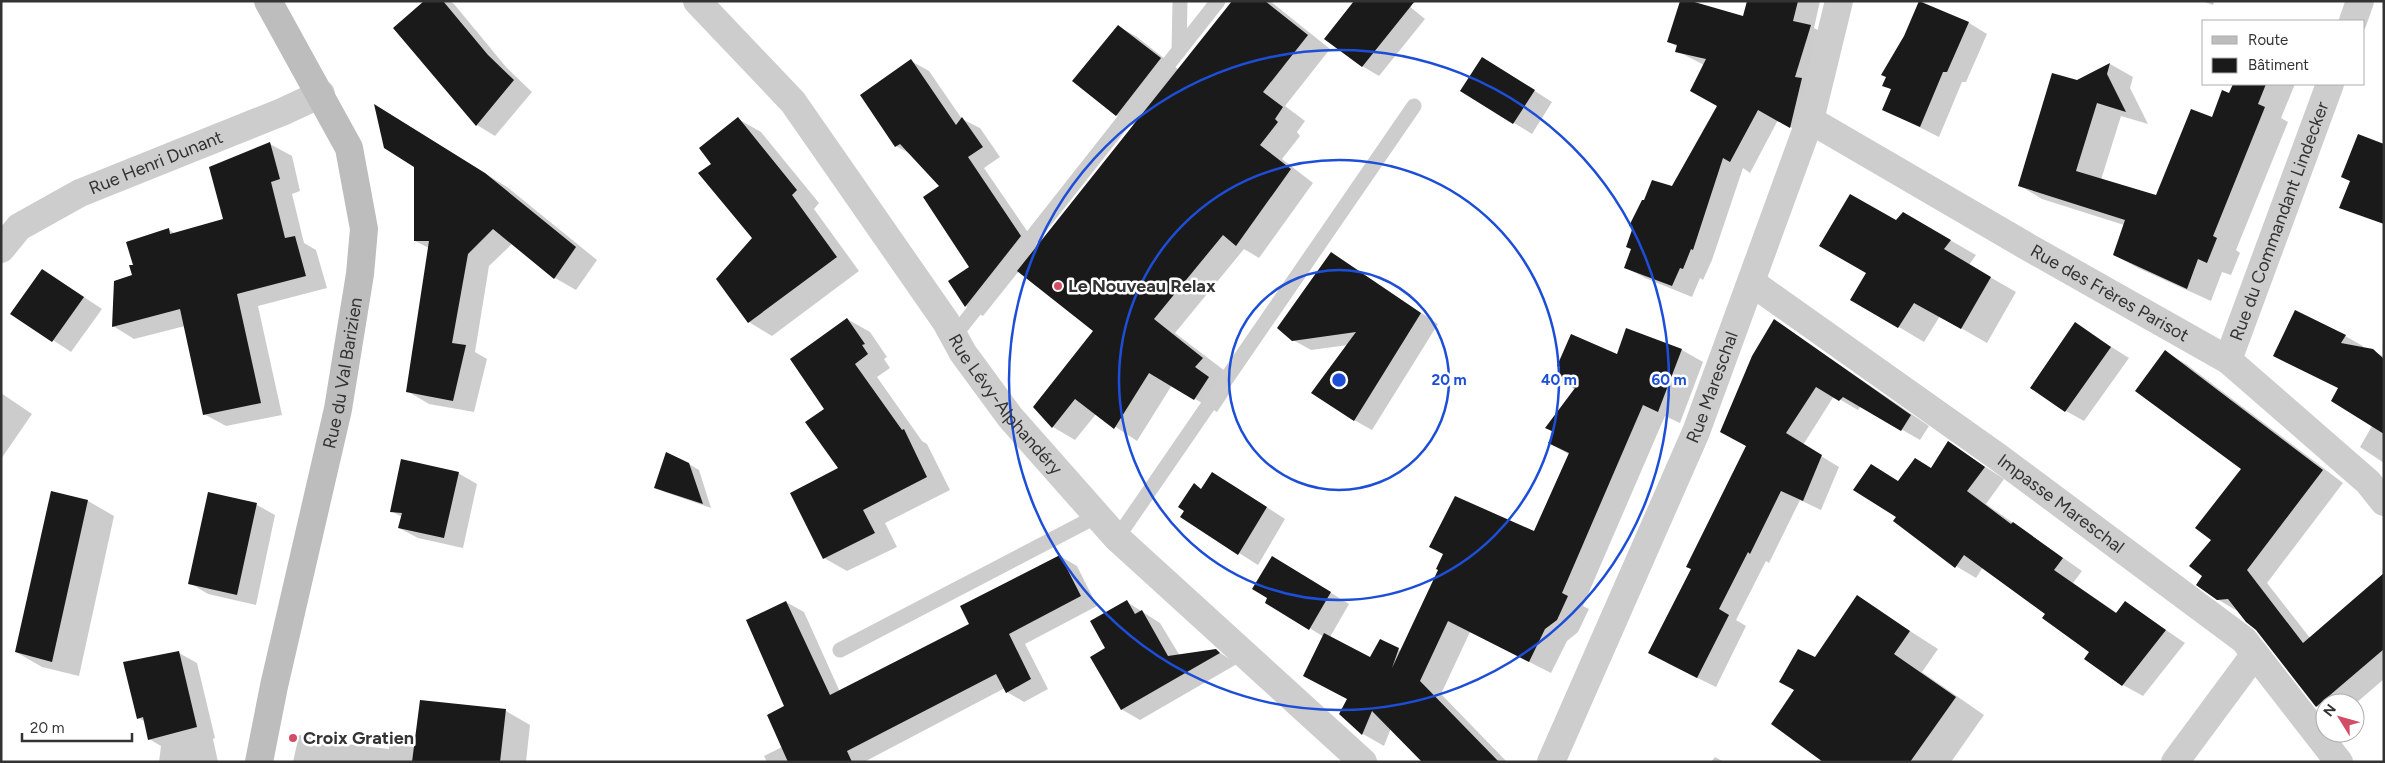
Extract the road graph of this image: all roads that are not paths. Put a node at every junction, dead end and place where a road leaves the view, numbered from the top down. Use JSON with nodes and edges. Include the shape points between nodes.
{"nodes":[{"id":1,"x":268,"y":1,"type":"edge"},
{"id":2,"x":697,"y":1,"type":"edge"},
{"id":3,"x":1180,"y":1,"type":"edge"},
{"id":4,"x":1218,"y":1,"type":"edge"},
{"id":5,"x":1839,"y":1,"type":"edge"},
{"id":6,"x":2360,"y":1,"type":"edge"},
{"id":7,"x":2353,"y":20,"type":"edge"},
{"id":8,"x":1179,"y":51,"type":"junction"},
{"id":9,"x":2330,"y":85,"type":"edge"},
{"id":10,"x":321,"y":94,"type":"junction"},
{"id":11,"x":1414,"y":106,"type":"dead end"},
{"id":12,"x":1810,"y":120,"type":"junction"},
{"id":13,"x":1,"y":249,"type":"edge"},
{"id":14,"x":1751,"y":282,"type":"junction"},
{"id":15,"x":954,"y":336,"type":"junction"},
{"id":16,"x":2228,"y":360,"type":"junction"},
{"id":17,"x":2384,"y":502,"type":"edge"},
{"id":18,"x":1097,"y":516,"type":"junction"},
{"id":19,"x":1117,"y":538,"type":"junction"},
{"id":20,"x":840,"y":650,"type":"dead end"},
{"id":21,"x":2255,"y":654,"type":"junction"},
{"id":22,"x":259,"y":762,"type":"edge"},
{"id":23,"x":1363,"y":762,"type":"edge"},
{"id":24,"x":1550,"y":762,"type":"edge"},
{"id":25,"x":2175,"y":762,"type":"edge"},
{"id":26,"x":2340,"y":762,"type":"edge"}],
"edges":[{"from":1,"to":10,"type":"street","name":"Rue du Val Barizien"},
{"from":2,"to":15,"type":"street","name":"Rue Lévy-Alphandéry","via":[[793,102]]},
{"from":3,"to":8,"type":"lane"},
{"from":4,"to":8,"type":"lane"},
{"from":5,"to":12,"type":"street","name":"Rue Mareschal"},
{"from":6,"to":7,"type":"street"},
{"from":8,"to":15,"type":"lane"},
{"from":9,"to":16,"type":"street","name":"Rue du Commandant Lindecker"},
{"from":10,"to":13,"type":"street","name":"Rue Henri Dunant","via":[[80,193],[19,227]]},
{"from":10,"to":22,"type":"street","name":"Rue du Val Barizien","via":[[349,148],[364,229],[361,265],[338,409]]},
{"from":11,"to":19,"type":"lane"},
{"from":12,"to":14,"type":"street","name":"Rue Mareschal"},
{"from":12,"to":16,"type":"street","name":"Rue des Frères Parisot"},
{"from":14,"to":21,"type":"street","name":"Impasse Mareschal","via":[[2006,463],[2244,640]]},
{"from":14,"to":24,"type":"street","name":"Rue Mareschal","via":[[1696,432]]},
{"from":15,"to":18,"type":"street","name":"Rue Lévy-Alphandéry","via":[[1010,417]]},
{"from":16,"to":17,"type":"street","name":"Rue des Frères Parisot","via":[[2368,482]]},
{"from":18,"to":19,"type":"street","name":"Rue Lévy-Alphandéry"},
{"from":18,"to":20,"type":"lane"},
{"from":19,"to":23,"type":"street","name":"Rue Lévy-Alphandéry"},
{"from":21,"to":25,"type":"street"},
{"from":21,"to":26,"type":"street","name":"Impasse Mareschal"}]}
